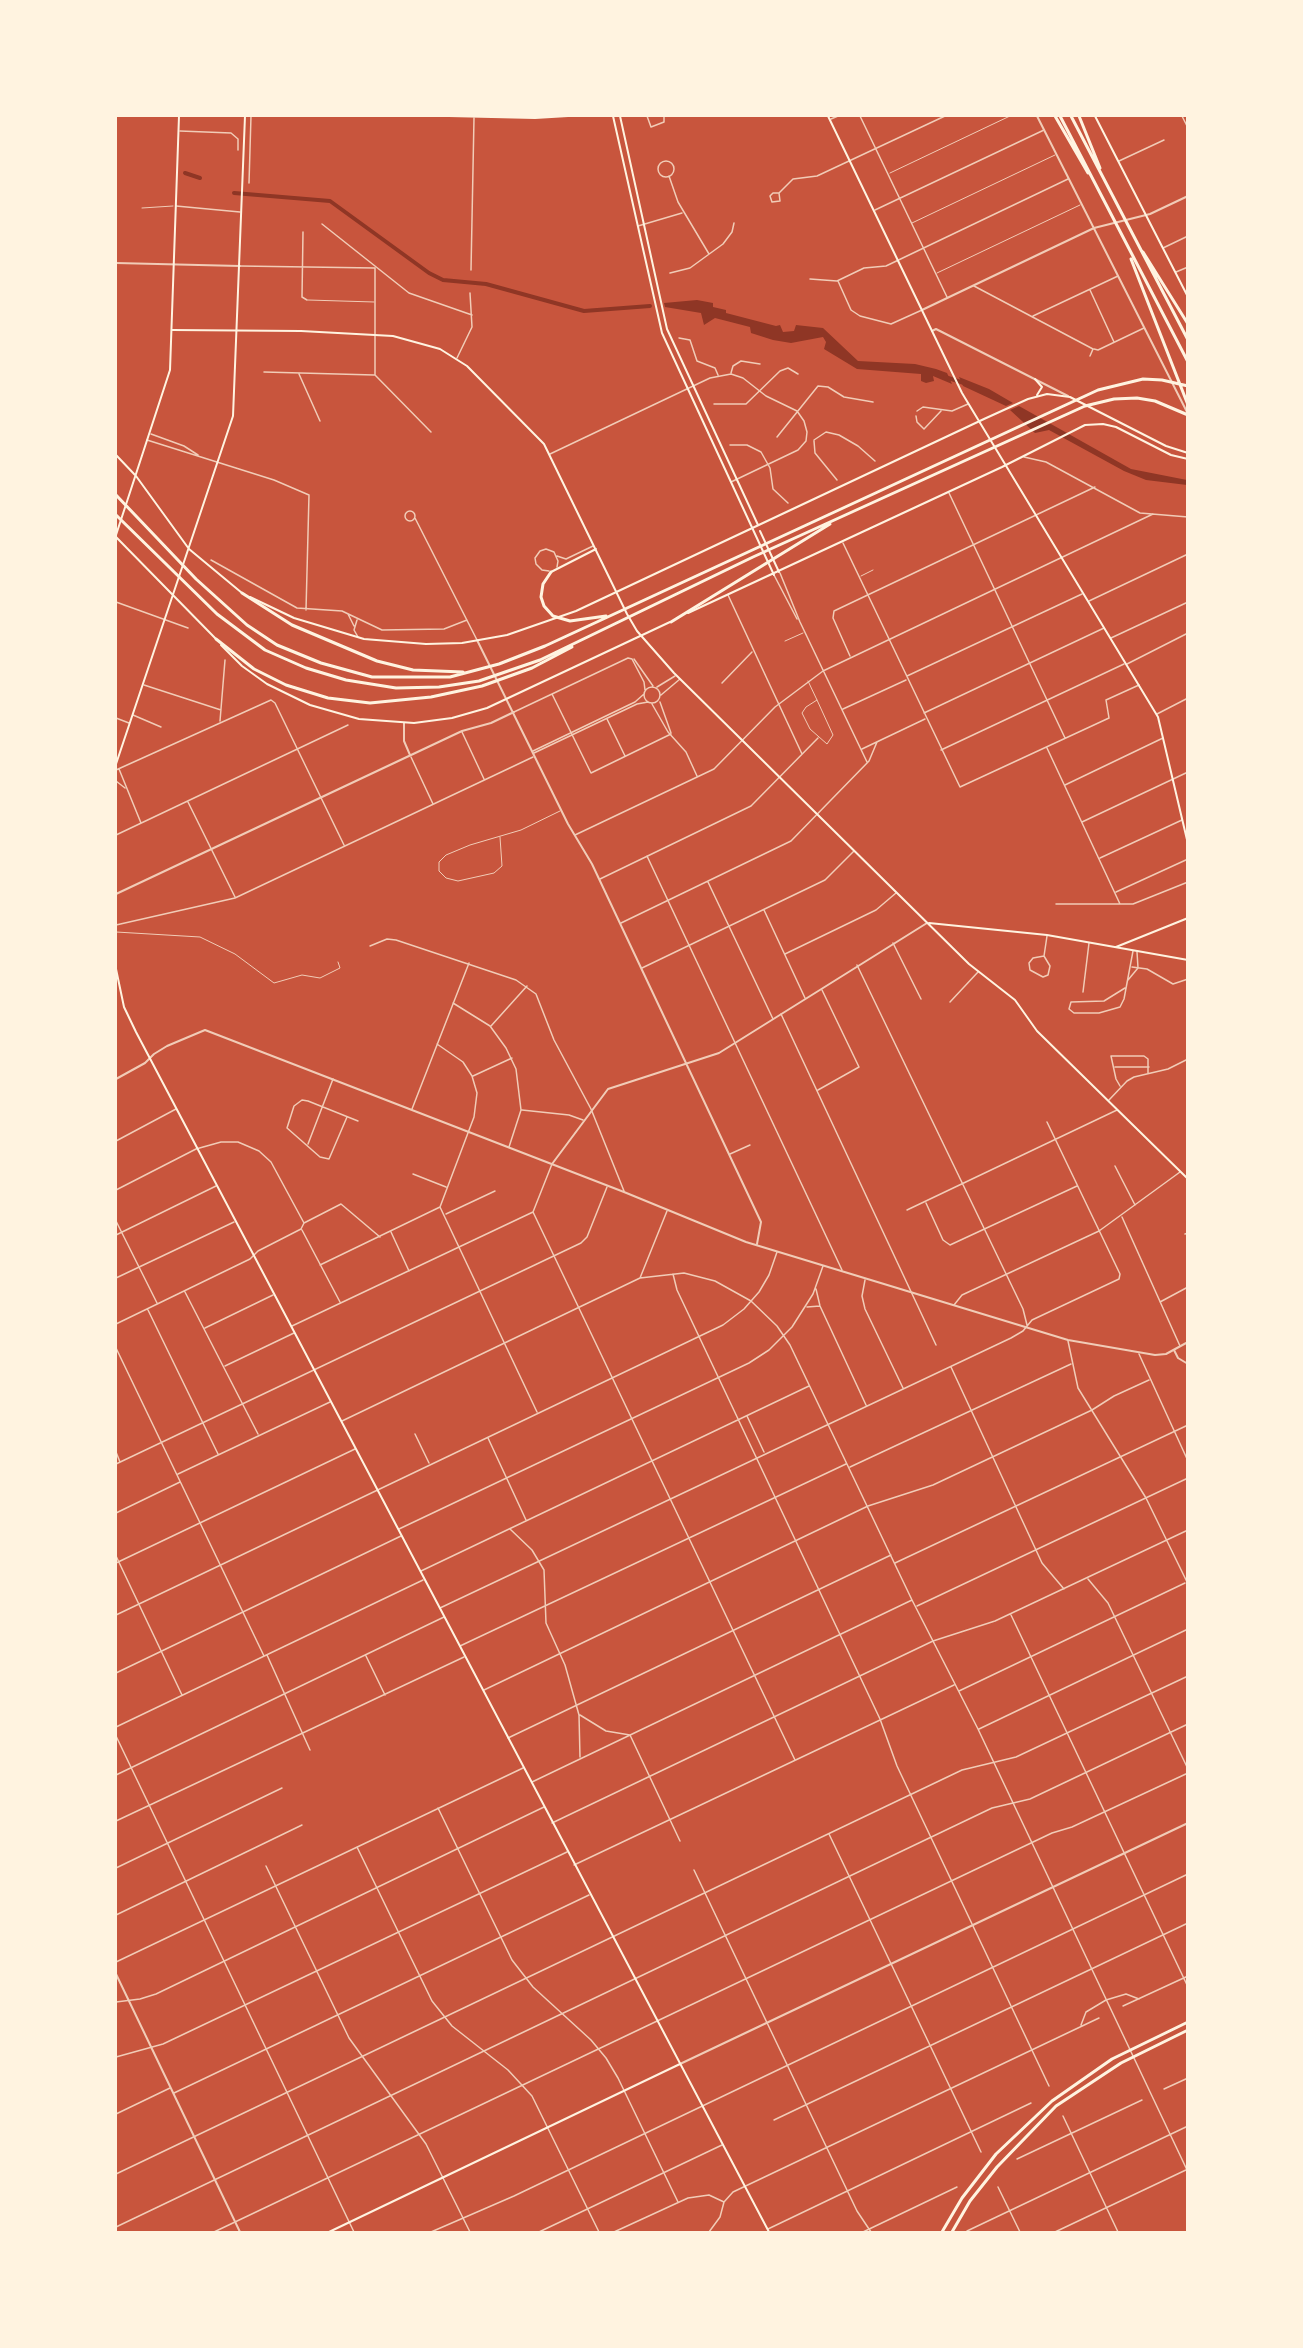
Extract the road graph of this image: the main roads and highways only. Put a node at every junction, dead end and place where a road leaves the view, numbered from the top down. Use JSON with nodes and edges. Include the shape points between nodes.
{"nodes":[{"id":1,"x":179,"y":116,"type":"edge"},
{"id":2,"x":244,"y":116,"type":"edge"},
{"id":3,"x":449,"y":116,"type":"edge"},
{"id":4,"x":474,"y":116,"type":"edge"},
{"id":5,"x":568,"y":116,"type":"edge"},
{"id":6,"x":613,"y":116,"type":"edge"},
{"id":7,"x":620,"y":116,"type":"edge"},
{"id":8,"x":828,"y":116,"type":"edge"},
{"id":9,"x":1055,"y":116,"type":"edge"},
{"id":10,"x":1060,"y":116,"type":"edge"},
{"id":11,"x":1071,"y":116,"type":"edge"},
{"id":12,"x":1079,"y":116,"type":"edge"},
{"id":13,"x":1095,"y":116,"type":"edge"},
{"id":14,"x":1106,"y":184,"type":"junction"},
{"id":15,"x":1104,"y":200,"type":"junction"},
{"id":16,"x":1117,"y":227,"type":"junction"},
{"id":17,"x":1128,"y":228,"type":"junction"},
{"id":18,"x":1188,"y":297,"type":"edge"},
{"id":19,"x":1188,"y":324,"type":"edge"},
{"id":20,"x":172,"y":330,"type":"junction"},
{"id":21,"x":237,"y":331,"type":"junction"},
{"id":22,"x":1188,"y":340,"type":"edge"},
{"id":23,"x":1188,"y":362,"type":"edge"},
{"id":24,"x":1035,"y":379,"type":"road end"},
{"id":25,"x":1188,"y":386,"type":"edge"},
{"id":26,"x":1036,"y":396,"type":"junction"},
{"id":27,"x":1188,"y":405,"type":"edge"},
{"id":28,"x":1188,"y":414,"type":"edge"},
{"id":29,"x":979,"y":421,"type":"junction"},
{"id":30,"x":1188,"y":453,"type":"edge"},
{"id":31,"x":116,"y":455,"type":"edge"},
{"id":32,"x":1188,"y":459,"type":"edge"},
{"id":33,"x":1006,"y":465,"type":"junction"},
{"id":34,"x":136,"y":476,"type":"junction"},
{"id":35,"x":116,"y":495,"type":"edge"},
{"id":36,"x":854,"y":512,"type":"junction"},
{"id":37,"x":116,"y":515,"type":"edge"},
{"id":38,"x":758,"y":526,"type":"junction"},
{"id":39,"x":752,"y":528,"type":"junction"},
{"id":40,"x":760,"y":531,"type":"road end"},
{"id":41,"x":116,"y":536,"type":"edge"},
{"id":42,"x":595,"y":548,"type":"junction"},
{"id":43,"x":189,"y":549,"type":"junction"},
{"id":44,"x":551,"y":572,"type":"joint"},
{"id":45,"x":779,"y":572,"type":"junction"},
{"id":46,"x":774,"y":574,"type":"junction"},
{"id":47,"x":615,"y":592,"type":"junction"},
{"id":48,"x":242,"y":593,"type":"junction"},
{"id":49,"x":173,"y":595,"type":"junction"},
{"id":50,"x":613,"y":614,"type":"junction"},
{"id":51,"x":671,"y":622,"type":"junction"},
{"id":52,"x":594,"y":634,"type":"junction"},
{"id":53,"x":643,"y":637,"type":"junction"},
{"id":54,"x":216,"y":639,"type":"junction"},
{"id":55,"x":468,"y":672,"type":"junction"},
{"id":56,"x":116,"y":764,"type":"edge"},
{"id":57,"x":1188,"y":844,"type":"edge"},
{"id":58,"x":1188,"y":918,"type":"edge"},
{"id":59,"x":928,"y":922,"type":"junction"},
{"id":60,"x":1116,"y":947,"type":"junction"},
{"id":61,"x":1188,"y":960,"type":"edge"},
{"id":62,"x":116,"y":969,"type":"edge"},
{"id":63,"x":1186,"y":1174,"type":"edge"},
{"id":64,"x":1188,"y":1179,"type":"edge"},
{"id":65,"x":1188,"y":2022,"type":"edge"},
{"id":66,"x":1188,"y":2030,"type":"edge"},
{"id":67,"x":680,"y":2064,"type":"junction"},
{"id":68,"x":768,"y":2231,"type":"edge"},
{"id":69,"x":329,"y":2232,"type":"edge"},
{"id":70,"x":942,"y":2232,"type":"edge"},
{"id":71,"x":952,"y":2232,"type":"edge"}],
"edges":[{"from":1,"to":20,"type":"main road"},
{"from":2,"to":21,"type":"main road"},
{"from":3,"to":4,"type":"main road"},
{"from":4,"to":5,"type":"main road"},
{"from":6,"to":39,"type":"main road","via":[[656,313],[667,346]]},
{"from":7,"to":38,"type":"main road","via":[[672,343]]},
{"from":8,"to":29,"type":"main road"},
{"from":9,"to":15,"type":"highway"},
{"from":10,"to":15,"type":"highway"},
{"from":11,"to":14,"type":"highway"},
{"from":12,"to":14,"type":"highway"},
{"from":13,"to":18,"type":"main road"},
{"from":14,"to":17,"type":"highway"},
{"from":15,"to":16,"type":"highway"},
{"from":16,"to":23,"type":"highway"},
{"from":16,"to":27,"type":"highway","via":[[1151,303]]},
{"from":17,"to":19,"type":"highway"},
{"from":17,"to":22,"type":"highway"},
{"from":20,"to":21,"type":"main road"},
{"from":20,"to":34,"type":"main road","via":[[170,370]]},
{"from":21,"to":42,"type":"main road","via":[[376,335],[424,343],[457,358],[521,419],[550,454]]},
{"from":21,"to":43,"type":"main road","via":[[234,406]]},
{"from":24,"to":26,"type":"main road","via":[[1042,387]]},
{"from":25,"to":50,"type":"highway","via":[[1153,379],[1120,383],[1093,392]]},
{"from":26,"to":29,"type":"main road"},
{"from":26,"to":30,"type":"main road","via":[[1070,397],[1166,446]]},
{"from":28,"to":36,"type":"highway","via":[[1137,398],[1109,400],[1066,414]]},
{"from":29,"to":33,"type":"main road"},
{"from":29,"to":38,"type":"main road"},
{"from":31,"to":34,"type":"main road"},
{"from":32,"to":33,"type":"main road","via":[[1171,455],[1119,428],[1089,424]]},
{"from":33,"to":45,"type":"main road"},
{"from":33,"to":57,"type":"main road","via":[[1156,714]]},
{"from":34,"to":41,"type":"main road"},
{"from":34,"to":43,"type":"main road"},
{"from":35,"to":55,"type":"highway","via":[[196,579],[256,632],[277,645],[356,674],[396,679],[450,677]]},
{"from":36,"to":51,"type":"highway"},
{"from":36,"to":52,"type":"highway","via":[[753,556]]},
{"from":37,"to":52,"type":"highway","via":[[234,628],[271,653],[327,676],[381,687],[425,688],[479,681],[524,667]]},
{"from":38,"to":39,"type":"main road"},
{"from":39,"to":46,"type":"main road"},
{"from":39,"to":47,"type":"main road"},
{"from":40,"to":45,"type":"main road"},
{"from":41,"to":49,"type":"main road"},
{"from":42,"to":44,"type":"main road"},
{"from":42,"to":47,"type":"main road"},
{"from":43,"to":48,"type":"main road"},
{"from":43,"to":49,"type":"main road"},
{"from":44,"to":50,"type":"highway","via":[[541,594],[544,606],[553,616],[576,621]]},
{"from":45,"to":46,"type":"main road"},
{"from":46,"to":51,"type":"main road"},
{"from":47,"to":48,"type":"main road","via":[[576,611],[507,635],[415,644],[347,635],[294,618]]},
{"from":47,"to":53,"type":"main road"},
{"from":48,"to":55,"type":"highway","via":[[292,625],[377,661],[430,672]]},
{"from":49,"to":54,"type":"main road"},
{"from":49,"to":56,"type":"main road"},
{"from":50,"to":55,"type":"highway","via":[[546,646]]},
{"from":51,"to":53,"type":"main road"},
{"from":52,"to":54,"type":"highway","via":[[532,668],[482,686],[431,697],[370,703],[328,699],[286,685],[254,669]]},
{"from":53,"to":54,"type":"main road","via":[[482,710],[436,721],[404,723],[358,719],[301,702],[254,675]]},
{"from":53,"to":59,"type":"main road","via":[[741,741]]},
{"from":58,"to":60,"type":"main road"},
{"from":59,"to":60,"type":"main road"},
{"from":59,"to":63,"type":"main road","via":[[978,971],[1015,1000],[1038,1031]]},
{"from":60,"to":61,"type":"main road"},
{"from":62,"to":67,"type":"main road","via":[[125,1010],[149,1058]]},
{"from":63,"to":64,"type":"main road"},
{"from":65,"to":70,"type":"highway","via":[[1112,2059],[1052,2100],[996,2154]]},
{"from":66,"to":71,"type":"highway","via":[[1121,2063],[1056,2106],[997,2166]]},
{"from":67,"to":68,"type":"main road"},
{"from":67,"to":69,"type":"main road"}]}
